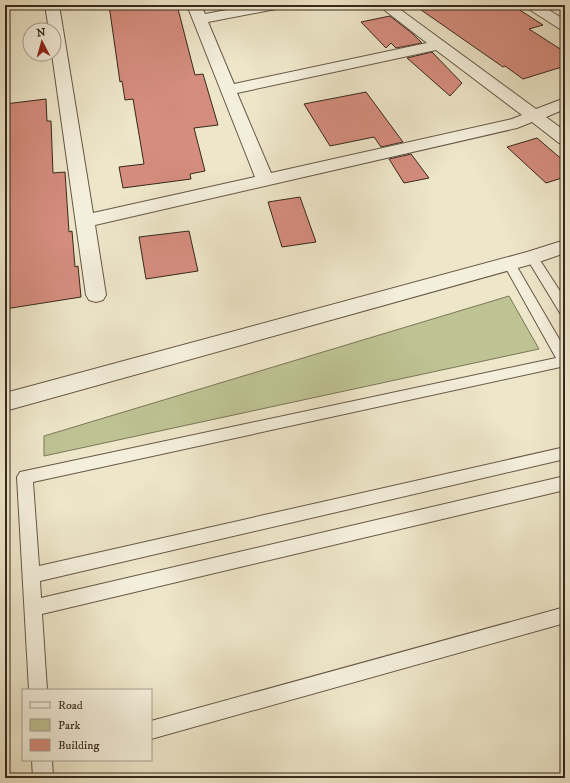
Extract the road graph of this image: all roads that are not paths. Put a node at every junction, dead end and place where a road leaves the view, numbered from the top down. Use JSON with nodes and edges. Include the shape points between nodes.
{"nodes":[{"id":1,"x":52,"y":5,"type":"edge"},
{"id":2,"x":194,"y":5,"type":"edge"},
{"id":3,"x":276,"y":5,"type":"edge"},
{"id":4,"x":385,"y":5,"type":"edge"},
{"id":5,"x":532,"y":5,"type":"edge"},
{"id":6,"x":200,"y":19,"type":"junction"},
{"id":7,"x":565,"y":26,"type":"edge"},
{"id":8,"x":439,"y":45,"type":"junction"},
{"id":9,"x":228,"y":90,"type":"junction"},
{"id":10,"x":565,"y":103,"type":"edge"},
{"id":11,"x":534,"y":116,"type":"junction"},
{"id":12,"x":565,"y":140,"type":"edge"},
{"id":13,"x":265,"y":180,"type":"junction"},
{"id":14,"x":86,"y":221,"type":"junction"},
{"id":15,"x":565,"y":246,"type":"edge"},
{"id":16,"x":532,"y":257,"type":"junction"},
{"id":17,"x":509,"y":263,"type":"junction"},
{"id":18,"x":96,"y":295,"type":"dead end"},
{"id":19,"x":565,"y":310,"type":"edge"},
{"id":20,"x":565,"y":361,"type":"edge"},
{"id":21,"x":5,"y":402,"type":"edge"},
{"id":22,"x":565,"y":453,"type":"edge"},
{"id":23,"x":565,"y":483,"type":"edge"},
{"id":24,"x":31,"y":575,"type":"junction"},
{"id":25,"x":33,"y":608,"type":"junction"},
{"id":26,"x":565,"y":615,"type":"edge"},
{"id":27,"x":38,"y":689,"type":"edge"},
{"id":28,"x":152,"y":730,"type":"edge"},
{"id":29,"x":42,"y":761,"type":"edge"},
{"id":30,"x":43,"y":778,"type":"edge"}],
"edges":[{"from":1,"to":14,"type":"street"},
{"from":2,"to":6,"type":"street"},
{"from":3,"to":6,"type":"street"},
{"from":4,"to":8,"type":"street"},
{"from":5,"to":7,"type":"street"},
{"from":6,"to":9,"type":"street"},
{"from":8,"to":9,"type":"street"},
{"from":8,"to":11,"type":"street"},
{"from":9,"to":13,"type":"street"},
{"from":10,"to":11,"type":"street"},
{"from":11,"to":12,"type":"street"},
{"from":11,"to":13,"type":"street","via":[[517,123]]},
{"from":13,"to":14,"type":"street"},
{"from":14,"to":18,"type":"street"},
{"from":15,"to":16,"type":"street"},
{"from":16,"to":17,"type":"street"},
{"from":16,"to":19,"type":"lane"},
{"from":17,"to":20,"type":"lane"},
{"from":17,"to":21,"type":"street"},
{"from":20,"to":24,"type":"lane","via":[[25,476]]},
{"from":22,"to":24,"type":"lane"},
{"from":23,"to":25,"type":"lane"},
{"from":24,"to":25,"type":"lane"},
{"from":25,"to":27,"type":"lane"},
{"from":26,"to":28,"type":"lane"},
{"from":29,"to":30,"type":"lane"}]}
